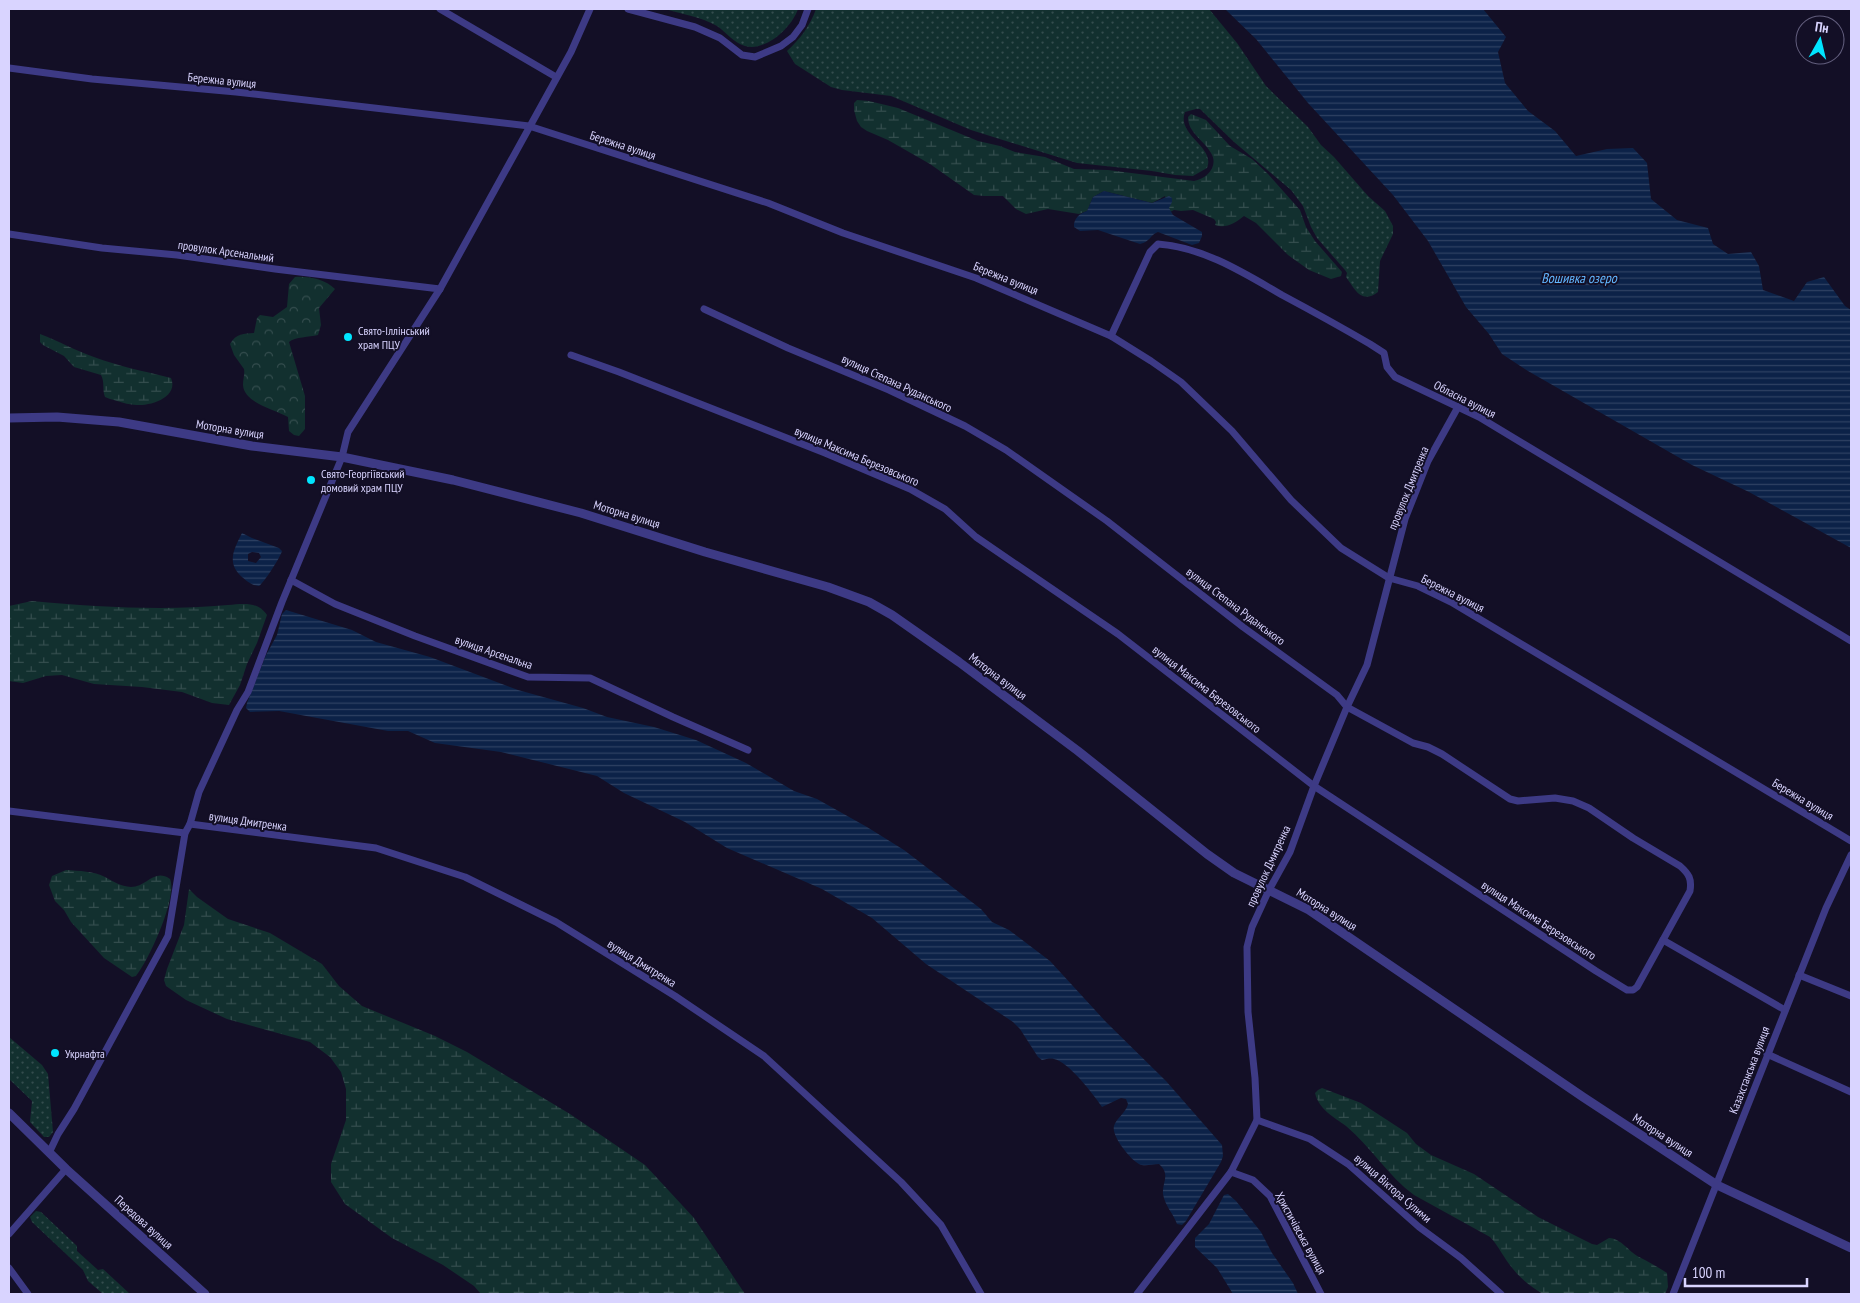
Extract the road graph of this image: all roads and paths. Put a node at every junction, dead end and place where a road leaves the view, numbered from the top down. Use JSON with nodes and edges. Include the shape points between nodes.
{"nodes":[{"id":1,"x":440,"y":9,"type":"edge"},
{"id":2,"x":590,"y":9,"type":"edge"},
{"id":3,"x":628,"y":9,"type":"edge"},
{"id":4,"x":808,"y":9,"type":"edge"},
{"id":5,"x":9,"y":68,"type":"edge"},
{"id":6,"x":556,"y":77,"type":"junction"},
{"id":7,"x":529,"y":126,"type":"junction"},
{"id":8,"x":9,"y":234,"type":"edge"},
{"id":9,"x":440,"y":289,"type":"junction"},
{"id":10,"x":704,"y":309,"type":"dead end"},
{"id":11,"x":1111,"y":336,"type":"junction"},
{"id":12,"x":571,"y":355,"type":"dead end"},
{"id":13,"x":1458,"y":407,"type":"junction"},
{"id":14,"x":9,"y":418,"type":"edge"},
{"id":15,"x":342,"y":456,"type":"junction"},
{"id":16,"x":1389,"y":578,"type":"junction"},
{"id":17,"x":291,"y":580,"type":"junction"},
{"id":18,"x":1851,"y":641,"type":"edge"},
{"id":19,"x":1347,"y":707,"type":"junction"},
{"id":20,"x":748,"y":750,"type":"dead end"},
{"id":21,"x":1314,"y":786,"type":"junction"},
{"id":22,"x":9,"y":811,"type":"edge"},
{"id":23,"x":190,"y":824,"type":"junction"},
{"id":24,"x":185,"y":833,"type":"junction"},
{"id":25,"x":1851,"y":841,"type":"edge"},
{"id":26,"x":1851,"y":855,"type":"edge"},
{"id":27,"x":1269,"y":890,"type":"junction"},
{"id":28,"x":1663,"y":940,"type":"junction"},
{"id":29,"x":1799,"y":975,"type":"junction"},
{"id":30,"x":1851,"y":996,"type":"edge"},
{"id":31,"x":1785,"y":1010,"type":"junction"},
{"id":32,"x":1767,"y":1054,"type":"junction"},
{"id":33,"x":1851,"y":1092,"type":"edge"},
{"id":34,"x":9,"y":1113,"type":"edge"},
{"id":35,"x":1258,"y":1120,"type":"junction"},
{"id":36,"x":49,"y":1153,"type":"junction"},
{"id":37,"x":66,"y":1169,"type":"junction"},
{"id":38,"x":1231,"y":1172,"type":"junction"},
{"id":39,"x":1717,"y":1185,"type":"junction"},
{"id":40,"x":9,"y":1234,"type":"edge"},
{"id":41,"x":1851,"y":1248,"type":"edge"},
{"id":42,"x":9,"y":1268,"type":"edge"},
{"id":43,"x":28,"y":1294,"type":"edge"},
{"id":44,"x":206,"y":1294,"type":"edge"},
{"id":45,"x":980,"y":1294,"type":"edge"},
{"id":46,"x":1137,"y":1294,"type":"edge"},
{"id":47,"x":1321,"y":1294,"type":"edge"},
{"id":48,"x":1501,"y":1294,"type":"edge"},
{"id":49,"x":1673,"y":1294,"type":"edge"}],
"edges":[{"from":1,"to":6,"type":"street"},
{"from":2,"to":6,"type":"street"},
{"from":3,"to":4,"type":"street","via":[[695,27],[720,38],[742,55],[755,57],[793,37]]},
{"from":5,"to":7,"type":"street","name":"Бережна вулиця"},
{"from":6,"to":7,"type":"street"},
{"from":7,"to":9,"type":"street"},
{"from":7,"to":11,"type":"street","name":"Бережна вулиця","via":[[768,204],[976,278]]},
{"from":8,"to":9,"type":"street","name":"провулок Арсенальний"},
{"from":9,"to":15,"type":"street","via":[[348,432]]},
{"from":10,"to":19,"type":"street","name":"вулиця Степана Руданського","via":[[889,390],[965,426],[1006,450],[1107,521],[1243,627],[1337,694]]},
{"from":11,"to":13,"type":"street","name":"Обласна вулиця","via":[[1150,252],[1158,244],[1170,245],[1244,272],[1323,316],[1384,353],[1387,367],[1395,377]]},
{"from":11,"to":16,"type":"street","name":"Бережна вулиця","via":[[1181,382],[1232,431],[1292,500],[1341,548]]},
{"from":12,"to":21,"type":"street","name":"вулиця Максима Березовського","via":[[833,457],[910,489],[945,509],[976,537],[1118,634]]},
{"from":13,"to":16,"type":"street","name":"провулок Дмитренка","via":[[1428,461],[1405,519]]},
{"from":13,"to":18,"type":"street","name":"Обласна вулиця"},
{"from":14,"to":15,"type":"street","name":"Моторна вулиця","via":[[87,418],[252,446]]},
{"from":15,"to":17,"type":"street"},
{"from":15,"to":27,"type":"street","name":"Моторна вулиця","via":[[454,480],[581,513],[869,602],[967,668],[1207,854],[1234,873]]},
{"from":16,"to":19,"type":"street","name":"провулок Дмитренка","via":[[1372,651]]},
{"from":16,"to":25,"type":"street","name":"Бережна вулиця","via":[[1418,586],[1452,602]]},
{"from":17,"to":20,"type":"street","name":"вулиця Арсенальна","via":[[335,604],[528,677],[590,678]]},
{"from":17,"to":23,"type":"street","via":[[248,692],[199,792]]},
{"from":19,"to":21,"type":"street","name":"провулок Дмитренка"},
{"from":19,"to":28,"type":"street","name":"вулиця Степана Руданського","via":[[1412,742],[1442,754],[1510,799],[1565,798],[1589,808],[1680,866],[1691,878],[1690,891]]},
{"from":21,"to":27,"type":"street","name":"провулок Дмитренка","via":[[1290,852]]},
{"from":21,"to":28,"type":"street","name":"вулиця Максима Березовського","via":[[1627,990],[1637,987]]},
{"from":22,"to":24,"type":"street"},
{"from":23,"to":24,"type":"street"},
{"from":23,"to":45,"type":"street","name":"вулиця Дмитренка","via":[[376,848],[465,877],[556,922],[764,1056],[901,1182],[941,1226]]},
{"from":24,"to":36,"type":"street","via":[[168,936]]},
{"from":26,"to":29,"type":"street","name":"Казахстанська вулиця"},
{"from":27,"to":35,"type":"street","name":"провулок Дмитренка","via":[[1252,927],[1247,947],[1248,1012]]},
{"from":27,"to":39,"type":"street","name":"Моторна вулиця","via":[[1309,910],[1583,1098]]},
{"from":28,"to":31,"type":"street"},
{"from":29,"to":30,"type":"street"},
{"from":29,"to":31,"type":"street","name":"Казахстанська вулиця"},
{"from":31,"to":32,"type":"street","name":"Казахстанська вулиця"},
{"from":32,"to":33,"type":"street"},
{"from":32,"to":39,"type":"street","name":"Казахстанська вулиця"},
{"from":34,"to":36,"type":"street","name":"Передова вулиця"},
{"from":35,"to":38,"type":"street"},
{"from":35,"to":48,"type":"street","name":"вулиця Віктора Сулими","via":[[1310,1139],[1348,1164]]},
{"from":36,"to":37,"type":"street","name":"Передова вулиця"},
{"from":37,"to":40,"type":"street"},
{"from":37,"to":44,"type":"street","name":"Передова вулиця"},
{"from":38,"to":46,"type":"street"},
{"from":38,"to":47,"type":"street","name":"Христичівська вулиця","via":[[1253,1180],[1270,1196]]},
{"from":39,"to":41,"type":"street","name":"Моторна вулиця"},
{"from":39,"to":49,"type":"street","name":"Казахстанська вулиця"},
{"from":42,"to":43,"type":"street"}]}
